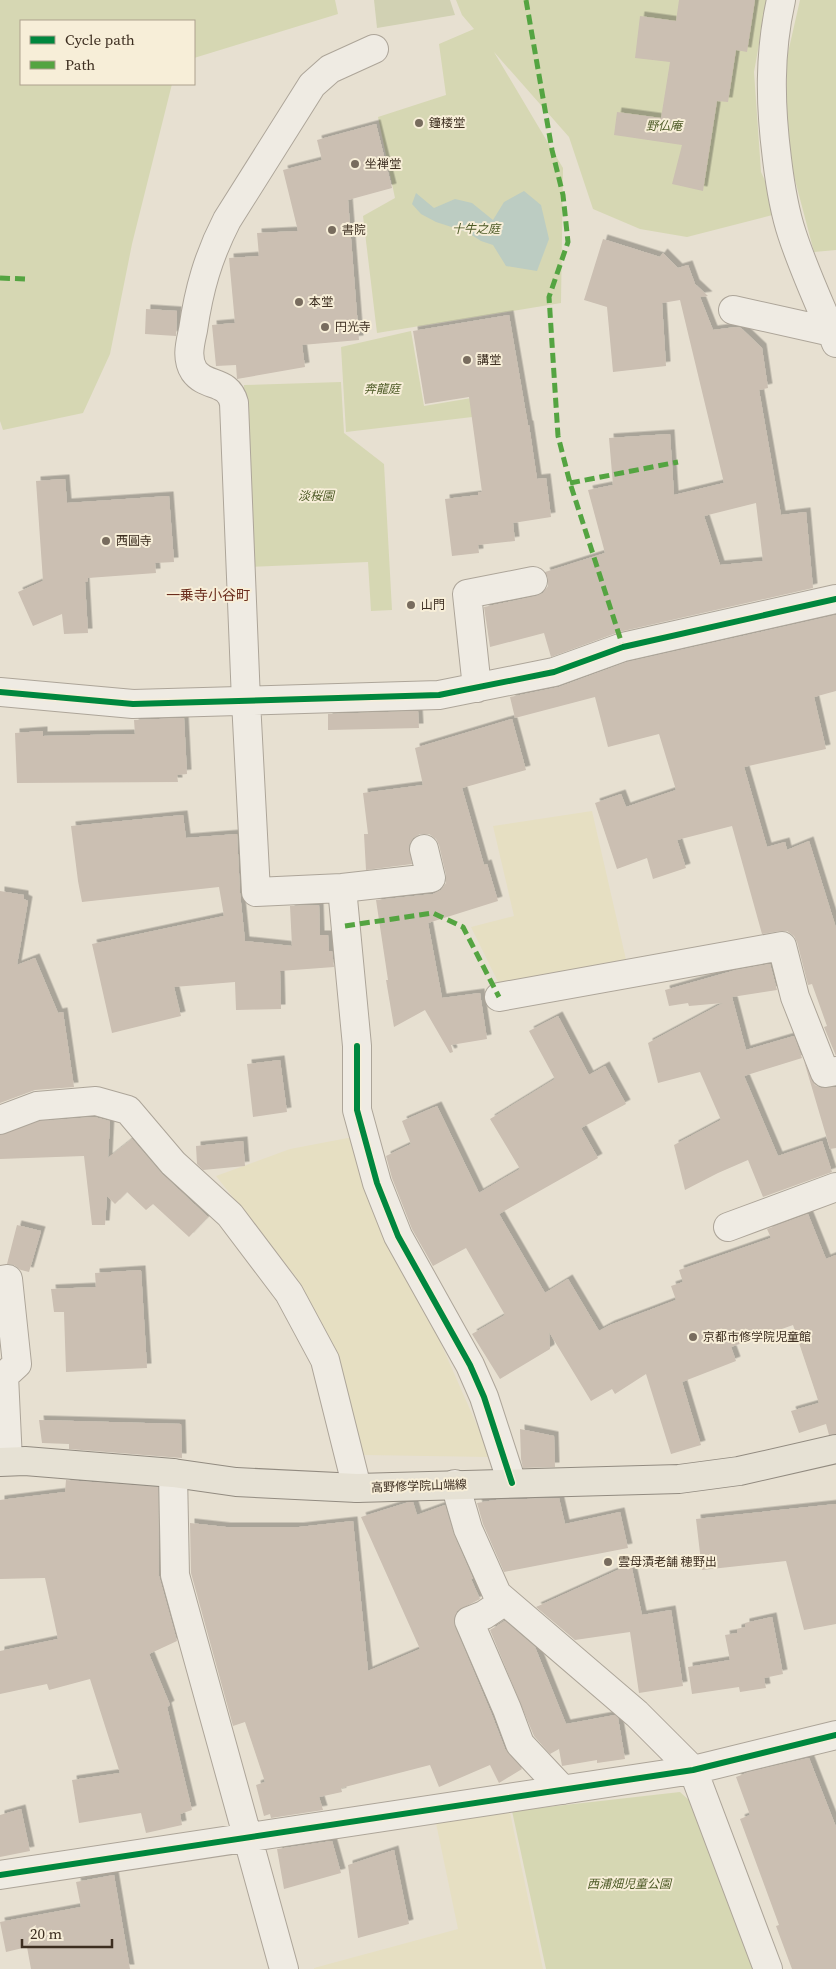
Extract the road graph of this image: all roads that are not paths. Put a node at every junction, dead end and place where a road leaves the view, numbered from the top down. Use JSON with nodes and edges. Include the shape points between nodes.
{"nodes":[{"id":1,"x":781,"y":0,"type":"edge"},
{"id":2,"x":374,"y":49,"type":"dead end"},
{"id":3,"x":734,"y":310,"type":"dead end"},
{"id":4,"x":834,"y":338,"type":"edge"},
{"id":5,"x":532,"y":581,"type":"dead end"},
{"id":6,"x":836,"y":599,"type":"edge"},
{"id":7,"x":476,"y":688,"type":"junction"},
{"id":8,"x":0,"y":692,"type":"edge"},
{"id":9,"x":246,"y":700,"type":"junction"},
{"id":10,"x":424,"y":849,"type":"dead end"},
{"id":11,"x":342,"y":888,"type":"junction"},
{"id":12,"x":499,"y":997,"type":"dead end"},
{"id":13,"x":836,"y":1071,"type":"edge"},
{"id":14,"x":0,"y":1120,"type":"edge"},
{"id":15,"x":836,"y":1187,"type":"edge"},
{"id":16,"x":728,"y":1228,"type":"dead end"},
{"id":17,"x":0,"y":1280,"type":"edge"},
{"id":18,"x":836,"y":1450,"type":"edge"},
{"id":19,"x":4,"y":1462,"type":"edge"},
{"id":20,"x":173,"y":1473,"type":"junction"},
{"id":21,"x":512,"y":1483,"type":"junction"},
{"id":22,"x":455,"y":1484,"type":"junction"},
{"id":23,"x":357,"y":1488,"type":"junction"},
{"id":24,"x":505,"y":1601,"type":"junction"},
{"id":25,"x":836,"y":1734,"type":"edge"},
{"id":26,"x":693,"y":1770,"type":"junction"},
{"id":27,"x":563,"y":1790,"type":"junction"},
{"id":28,"x":250,"y":1838,"type":"junction"},
{"id":29,"x":0,"y":1875,"type":"edge"},
{"id":30,"x":284,"y":1969,"type":"edge"},
{"id":31,"x":768,"y":1969,"type":"edge"}],
"edges":[{"from":1,"to":4,"type":"street","via":[[774,29],[770,77],[781,185],[792,232]]},
{"from":2,"to":9,"type":"street","via":[[330,69],[304,95],[226,220],[198,293],[190,362],[201,378],[228,390],[234,403]]},
{"from":3,"to":4,"type":"street"},
{"from":5,"to":7,"type":"street","via":[[467,594]]},
{"from":6,"to":7,"type":"street","via":[[624,647],[554,672]]},
{"from":7,"to":9,"type":"street","via":[[440,695]]},
{"from":8,"to":9,"type":"street","via":[[133,704]]},
{"from":9,"to":11,"type":"street","via":[[256,892]]},
{"from":10,"to":11,"type":"street","via":[[434,886]]},
{"from":11,"to":21,"type":"street","via":[[357,1046],[356,1110],[377,1183],[398,1236],[470,1365]]},
{"from":12,"to":13,"type":"street","via":[[782,946],[795,997],[824,1073]]},
{"from":14,"to":23,"type":"street","via":[[37,1106],[96,1101],[128,1110],[173,1163],[230,1214],[289,1293],[325,1360]]},
{"from":15,"to":16,"type":"street"},
{"from":17,"to":19,"type":"street","via":[[8,1279],[17,1364],[4,1376]]},
{"from":18,"to":21,"type":"main road","name":"高野修学院山端線","via":[[738,1471],[679,1478]]},
{"from":19,"to":20,"type":"main road","name":"高野修学院山端線"},
{"from":20,"to":23,"type":"main road","name":"高野修学院山端線","via":[[236,1482]]},
{"from":20,"to":28,"type":"street","via":[[175,1575]]},
{"from":21,"to":22,"type":"main road","name":"高野修学院山端線"},
{"from":22,"to":23,"type":"main road","name":"高野修学院山端線"},
{"from":22,"to":24,"type":"street","via":[[468,1529],[497,1594]]},
{"from":24,"to":26,"type":"street","via":[[637,1714]]},
{"from":24,"to":27,"type":"street","via":[[469,1621],[520,1744]]},
{"from":25,"to":26,"type":"street"},
{"from":26,"to":27,"type":"street"},
{"from":26,"to":31,"type":"street"},
{"from":27,"to":28,"type":"street"},
{"from":28,"to":29,"type":"street"},
{"from":28,"to":30,"type":"street"}]}
